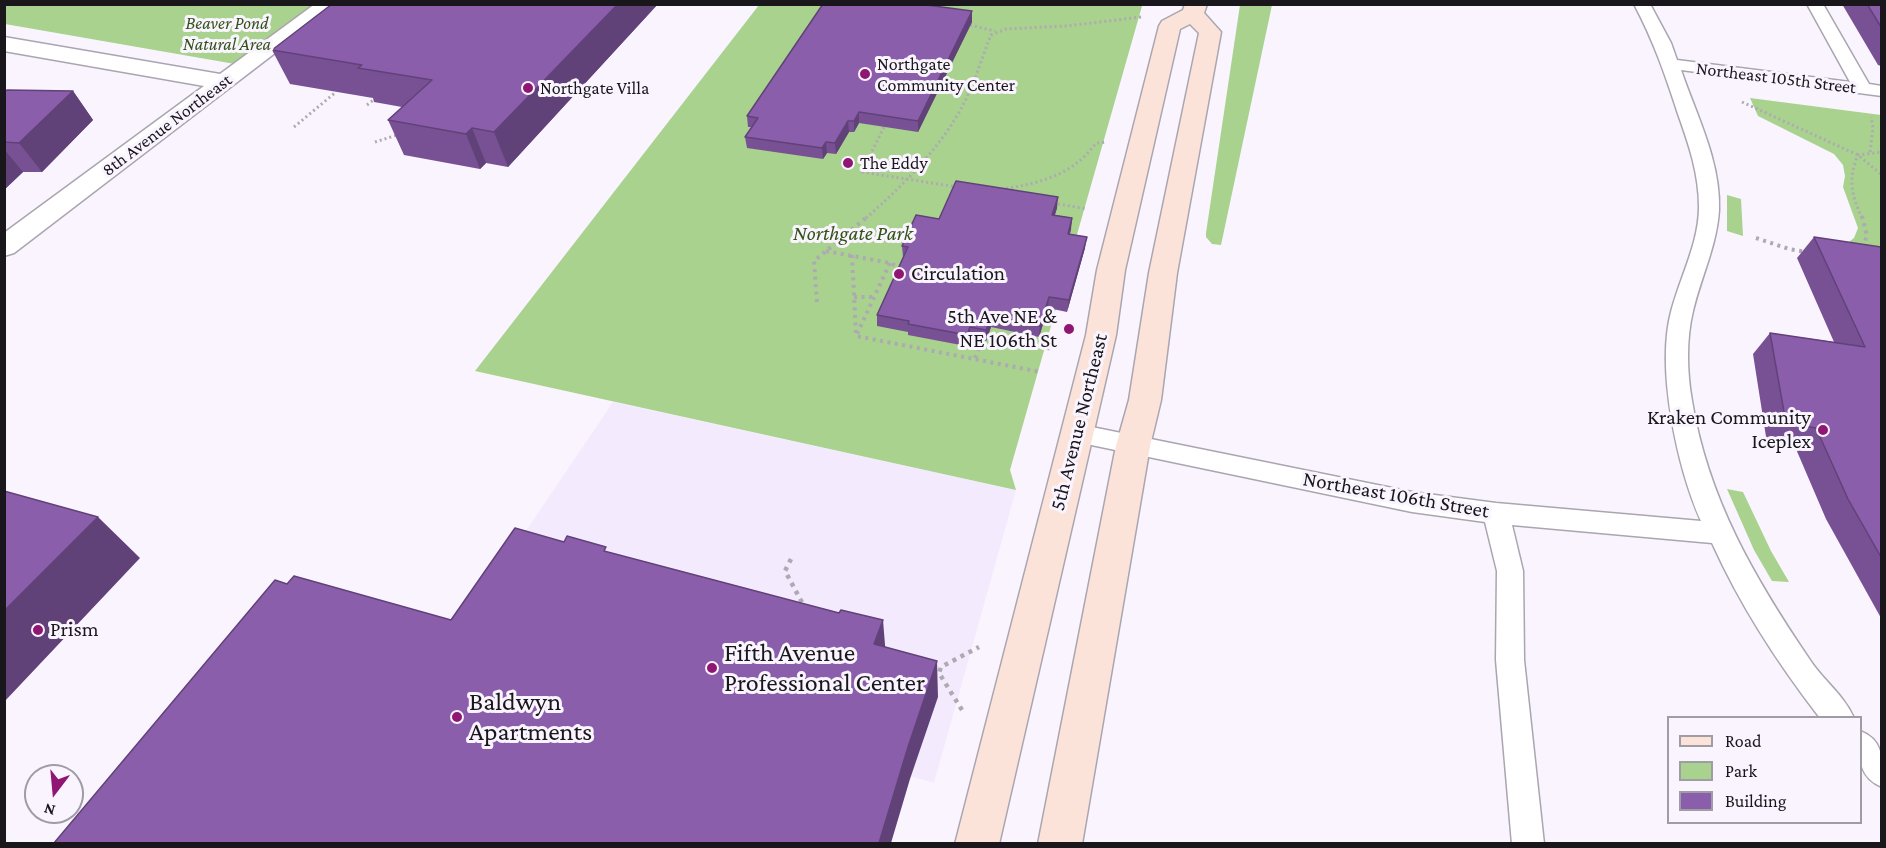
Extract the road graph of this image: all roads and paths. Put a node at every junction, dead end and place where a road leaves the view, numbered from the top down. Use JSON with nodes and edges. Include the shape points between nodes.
{"nodes":[{"id":1,"x":329,"y":4,"type":"edge"},
{"id":2,"x":1642,"y":4,"type":"edge"},
{"id":3,"x":1815,"y":4,"type":"edge"},
{"id":4,"x":1195,"y":9,"type":"edge"},
{"id":5,"x":1141,"y":17,"type":"dead end"},
{"id":6,"x":970,"y":25,"type":"edge"},
{"id":7,"x":996,"y":31,"type":"junction"},
{"id":8,"x":4,"y":44,"type":"edge"},
{"id":9,"x":1670,"y":64,"type":"junction"},
{"id":10,"x":224,"y":82,"type":"junction"},
{"id":11,"x":1863,"y":89,"type":"junction"},
{"id":12,"x":1881,"y":91,"type":"edge"},
{"id":13,"x":336,"y":92,"type":"edge"},
{"id":14,"x":382,"y":92,"type":"edge"},
{"id":15,"x":1732,"y":98,"type":"dead end"},
{"id":16,"x":367,"y":105,"type":"dead end"},
{"id":17,"x":1871,"y":120,"type":"dead end"},
{"id":18,"x":294,"y":127,"type":"dead end"},
{"id":19,"x":884,"y":127,"type":"edge"},
{"id":20,"x":401,"y":134,"type":"edge"},
{"id":21,"x":375,"y":142,"type":"dead end"},
{"id":22,"x":1106,"y":142,"type":"dead end"},
{"id":23,"x":1870,"y":152,"type":"junction"},
{"id":24,"x":1881,"y":152,"type":"edge"},
{"id":25,"x":1858,"y":155,"type":"junction"},
{"id":26,"x":1874,"y":169,"type":"junction"},
{"id":27,"x":1881,"y":170,"type":"edge"},
{"id":28,"x":1881,"y":175,"type":"edge"},
{"id":29,"x":908,"y":179,"type":"junction"},
{"id":30,"x":962,"y":188,"type":"edge"},
{"id":31,"x":1005,"y":195,"type":"edge"},
{"id":32,"x":1052,"y":203,"type":"edge"},
{"id":33,"x":1087,"y":208,"type":"dead end"},
{"id":34,"x":1756,"y":238,"type":"dead end"},
{"id":35,"x":4,"y":247,"type":"edge"},
{"id":36,"x":826,"y":251,"type":"junction"},
{"id":37,"x":1861,"y":251,"type":"edge"},
{"id":38,"x":1811,"y":252,"type":"dead end"},
{"id":39,"x":852,"y":255,"type":"junction"},
{"id":40,"x":890,"y":263,"type":"junction"},
{"id":41,"x":903,"y":269,"type":"edge"},
{"id":42,"x":854,"y":297,"type":"junction"},
{"id":43,"x":874,"y":297,"type":"junction"},
{"id":44,"x":817,"y":302,"type":"dead end"},
{"id":45,"x":988,"y":335,"type":"edge"},
{"id":46,"x":856,"y":336,"type":"junction"},
{"id":47,"x":981,"y":340,"type":"edge"},
{"id":48,"x":1052,"y":349,"type":"dead end"},
{"id":49,"x":975,"y":358,"type":"junction"},
{"id":50,"x":1041,"y":372,"type":"dead end"},
{"id":51,"x":1077,"y":433,"type":"junction"},
{"id":52,"x":1133,"y":446,"type":"junction"},
{"id":53,"x":1496,"y":513,"type":"junction"},
{"id":54,"x":1719,"y":533,"type":"junction"},
{"id":55,"x":791,"y":559,"type":"dead end"},
{"id":56,"x":804,"y":606,"type":"edge"},
{"id":57,"x":979,"y":647,"type":"dead end"},
{"id":58,"x":962,"y":710,"type":"dead end"},
{"id":59,"x":1838,"y":716,"type":"edge"},
{"id":60,"x":1862,"y":748,"type":"edge"},
{"id":61,"x":1881,"y":772,"type":"edge"},
{"id":62,"x":977,"y":843,"type":"edge"},
{"id":63,"x":1060,"y":843,"type":"edge"},
{"id":64,"x":1528,"y":843,"type":"edge"}],
"edges":[{"from":1,"to":10,"type":"street","name":"8th Avenue Northeast"},
{"from":2,"to":9,"type":"lane"},
{"from":3,"to":11,"type":"lane"},
{"from":4,"to":51,"type":"main road","name":"5th Avenue Northeast","via":[[1170,26],[1111,270],[1101,335]]},
{"from":4,"to":52,"type":"main road","name":"5th Avenue Northeast","via":[[1210,32],[1163,273],[1145,400]]},
{"from":5,"to":7,"type":"path"},
{"from":6,"to":7,"type":"path"},
{"from":7,"to":29,"type":"path","via":[[988,39],[970,90],[953,122]]},
{"from":8,"to":10,"type":"street"},
{"from":9,"to":11,"type":"lane","name":"Northeast 105th Street"},
{"from":9,"to":54,"type":"lane","via":[[1704,163],[1709,209],[1706,235],[1677,335],[1680,401],[1707,505]]},
{"from":10,"to":35,"type":"street","name":"8th Avenue Northeast"},
{"from":11,"to":12,"type":"lane","name":"Northeast 105th Street"},
{"from":13,"to":18,"type":"path"},
{"from":14,"to":16,"type":"path"},
{"from":15,"to":25,"type":"path"},
{"from":17,"to":23,"type":"path"},
{"from":19,"to":29,"type":"path","via":[[862,172]]},
{"from":20,"to":21,"type":"path"},
{"from":22,"to":31,"type":"path","via":[[1096,143],[1085,158],[1058,175],[994,193]]},
{"from":23,"to":24,"type":"path"},
{"from":23,"to":25,"type":"path"},
{"from":25,"to":26,"type":"path"},
{"from":25,"to":37,"type":"path","via":[[1849,189],[1868,230]]},
{"from":26,"to":27,"type":"path"},
{"from":26,"to":28,"type":"path"},
{"from":29,"to":30,"type":"path"},
{"from":29,"to":36,"type":"path"},
{"from":32,"to":33,"type":"path"},
{"from":34,"to":38,"type":"path"},
{"from":36,"to":39,"type":"path"},
{"from":36,"to":44,"type":"path","via":[[814,261]]},
{"from":39,"to":40,"type":"path"},
{"from":39,"to":42,"type":"path"},
{"from":40,"to":41,"type":"path"},
{"from":40,"to":43,"type":"path"},
{"from":42,"to":43,"type":"path"},
{"from":42,"to":46,"type":"path"},
{"from":43,"to":46,"type":"path"},
{"from":45,"to":48,"type":"path"},
{"from":46,"to":49,"type":"path"},
{"from":47,"to":49,"type":"path"},
{"from":49,"to":50,"type":"path"},
{"from":51,"to":52,"type":"lane","name":"Northeast 106th Street"},
{"from":51,"to":62,"type":"main road","name":"5th Avenue Northeast"},
{"from":52,"to":53,"type":"lane","name":"Northeast 106th Street","via":[[1412,502]]},
{"from":52,"to":63,"type":"main road","name":"5th Avenue Northeast"},
{"from":53,"to":54,"type":"lane","name":"Northeast 106th Street"},
{"from":53,"to":64,"type":"lane","via":[[1510,571],[1510,660]]},
{"from":54,"to":59,"type":"lane","via":[[1791,655]]},
{"from":55,"to":56,"type":"path","via":[[785,571]]},
{"from":57,"to":58,"type":"path","via":[[941,667],[939,673]]},
{"from":60,"to":61,"type":"lane"}]}
